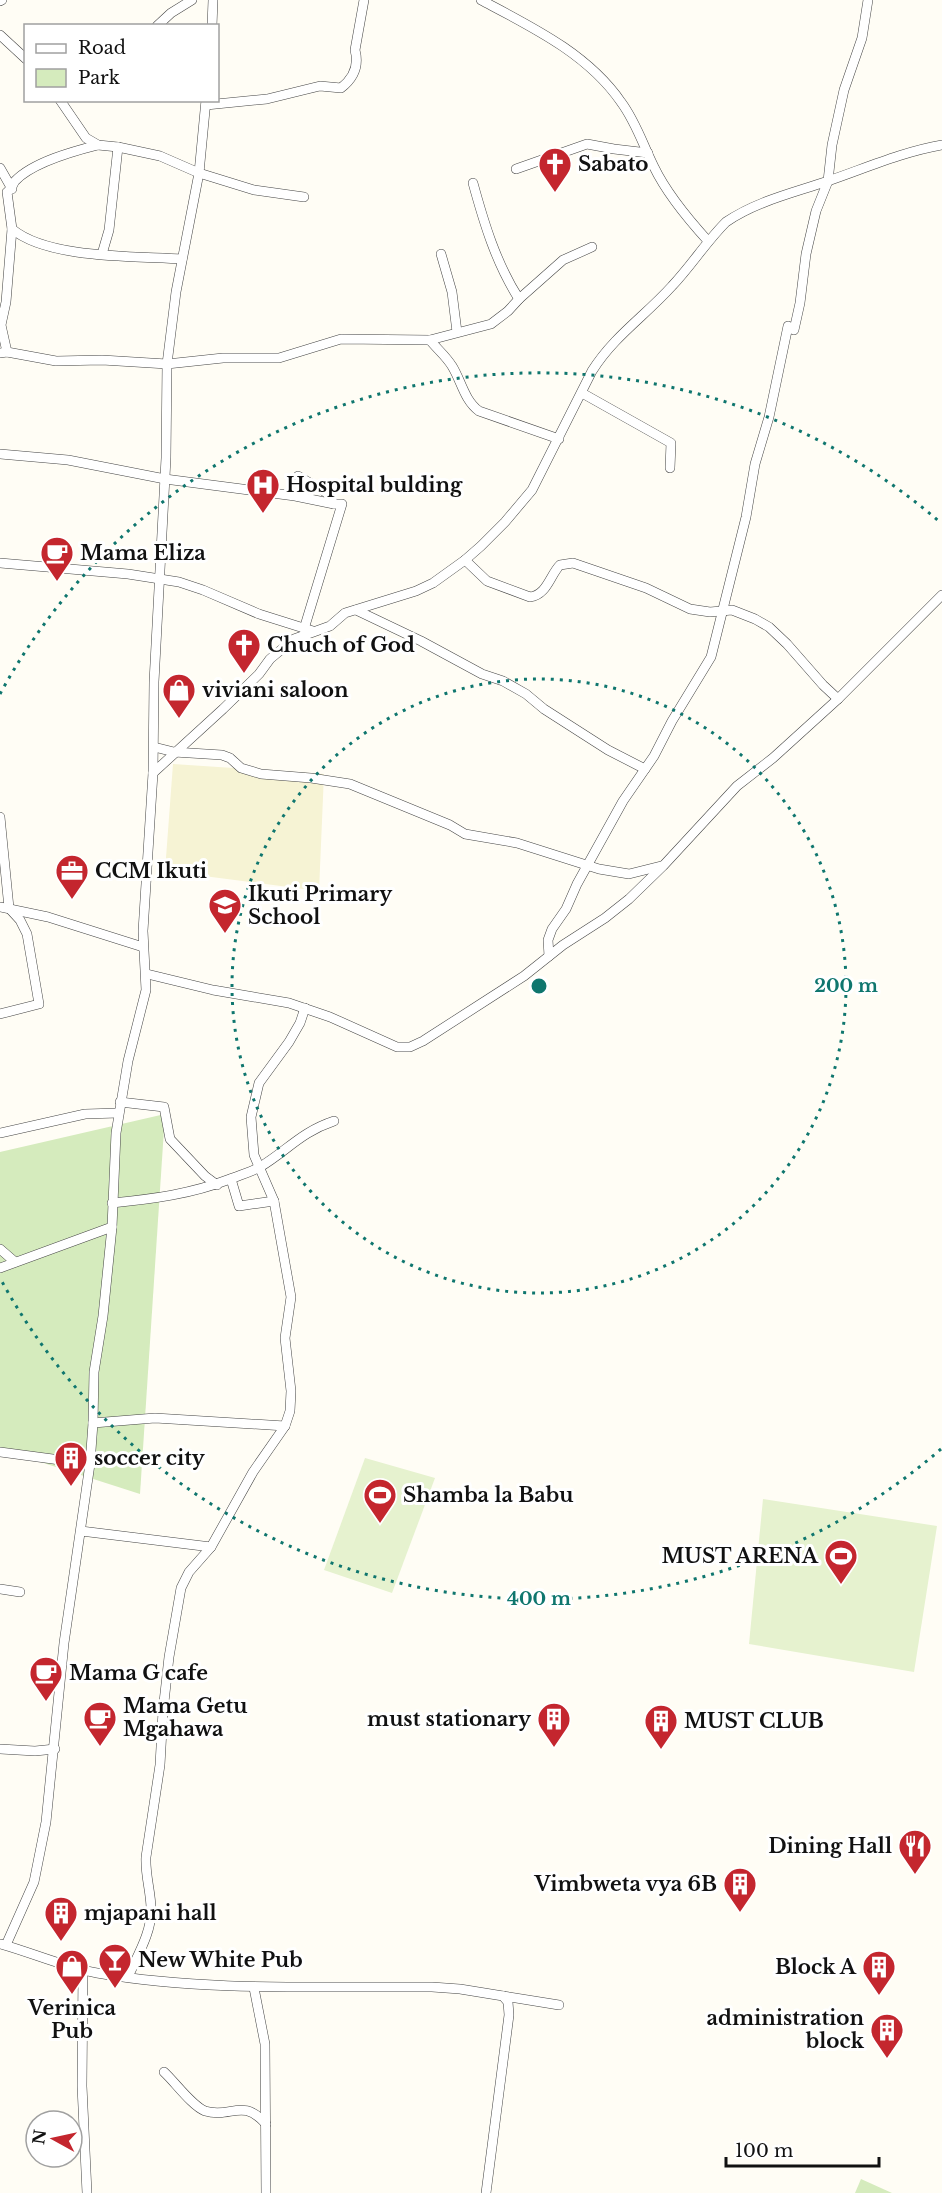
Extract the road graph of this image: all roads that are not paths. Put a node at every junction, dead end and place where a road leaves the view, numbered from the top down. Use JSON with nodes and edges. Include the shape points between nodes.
{"nodes":[{"id":1,"x":192,"y":0,"type":"edge"},
{"id":2,"x":213,"y":0,"type":"edge"},
{"id":3,"x":364,"y":0,"type":"edge"},
{"id":4,"x":482,"y":0,"type":"edge"},
{"id":5,"x":868,"y":0,"type":"edge"},
{"id":6,"x":159,"y":24,"type":"edge"},
{"id":7,"x":212,"y":24,"type":"edge"},
{"id":8,"x":0,"y":35,"type":"edge"},
{"id":9,"x":24,"y":57,"type":"edge"},
{"id":10,"x":61,"y":102,"type":"edge"},
{"id":11,"x":206,"y":103,"type":"edge"},
{"id":12,"x":98,"y":145,"type":"junction"},
{"id":13,"x":942,"y":145,"type":"edge"},
{"id":14,"x":118,"y":147,"type":"junction"},
{"id":15,"x":648,"y":153,"type":"junction"},
{"id":16,"x":0,"y":168,"type":"edge"},
{"id":17,"x":516,"y":169,"type":"dead end"},
{"id":18,"x":199,"y":173,"type":"junction"},
{"id":19,"x":828,"y":181,"type":"junction"},
{"id":20,"x":473,"y":183,"type":"dead end"},
{"id":21,"x":0,"y":189,"type":"edge"},
{"id":22,"x":12,"y":189,"type":"junction"},
{"id":23,"x":304,"y":197,"type":"dead end"},
{"id":24,"x":12,"y":229,"type":"junction"},
{"id":25,"x":708,"y":242,"type":"junction"},
{"id":26,"x":592,"y":247,"type":"dead end"},
{"id":27,"x":102,"y":254,"type":"junction"},
{"id":28,"x":441,"y":254,"type":"dead end"},
{"id":29,"x":182,"y":259,"type":"junction"},
{"id":30,"x":519,"y":299,"type":"junction"},
{"id":31,"x":457,"y":332,"type":"junction"},
{"id":32,"x":430,"y":340,"type":"junction"},
{"id":33,"x":3,"y":353,"type":"edge"},
{"id":34,"x":167,"y":364,"type":"junction"},
{"id":35,"x":582,"y":393,"type":"junction"},
{"id":36,"x":559,"y":439,"type":"junction"},
{"id":37,"x":0,"y":454,"type":"edge"},
{"id":38,"x":670,"y":468,"type":"dead end"},
{"id":39,"x":298,"y":476,"type":"dead end"},
{"id":40,"x":165,"y":479,"type":"junction"},
{"id":41,"x":334,"y":504,"type":"junction"},
{"id":42,"x":465,"y":560,"type":"junction"},
{"id":43,"x":0,"y":563,"type":"edge"},
{"id":44,"x":160,"y":579,"type":"junction"},
{"id":45,"x":942,"y":595,"type":"edge"},
{"id":46,"x":356,"y":610,"type":"junction"},
{"id":47,"x":722,"y":610,"type":"junction"},
{"id":48,"x":309,"y":630,"type":"junction"},
{"id":49,"x":838,"y":699,"type":"junction"},
{"id":50,"x":154,"y":747,"type":"junction"},
{"id":51,"x":174,"y":752,"type":"junction"},
{"id":52,"x":645,"y":769,"type":"junction"},
{"id":53,"x":153,"y":773,"type":"junction"},
{"id":54,"x":0,"y":817,"type":"edge"},
{"id":55,"x":1,"y":828,"type":"edge"},
{"id":56,"x":589,"y":866,"type":"junction"},
{"id":57,"x":663,"y":866,"type":"junction"},
{"id":58,"x":5,"y":908,"type":"edge"},
{"id":59,"x":143,"y":947,"type":"junction"},
{"id":60,"x":549,"y":956,"type":"junction"},
{"id":61,"x":147,"y":974,"type":"junction"},
{"id":62,"x":305,"y":1008,"type":"junction"},
{"id":63,"x":0,"y":1014,"type":"edge"},
{"id":64,"x":120,"y":1102,"type":"junction"},
{"id":65,"x":118,"y":1113,"type":"junction"},
{"id":66,"x":334,"y":1121,"type":"dead end"},
{"id":67,"x":0,"y":1133,"type":"edge"},
{"id":68,"x":258,"y":1168,"type":"junction"},
{"id":69,"x":231,"y":1179,"type":"junction"},
{"id":70,"x":217,"y":1185,"type":"junction"},
{"id":71,"x":274,"y":1200,"type":"junction"},
{"id":72,"x":112,"y":1203,"type":"junction"},
{"id":73,"x":112,"y":1227,"type":"junction"},
{"id":74,"x":0,"y":1249,"type":"edge"},
{"id":75,"x":15,"y":1262,"type":"junction"},
{"id":76,"x":0,"y":1268,"type":"edge"},
{"id":77,"x":93,"y":1423,"type":"junction"},
{"id":78,"x":285,"y":1426,"type":"junction"},
{"id":79,"x":0,"y":1452,"type":"edge"},
{"id":80,"x":90,"y":1464,"type":"junction"},
{"id":81,"x":81,"y":1531,"type":"junction"},
{"id":82,"x":211,"y":1547,"type":"junction"},
{"id":83,"x":0,"y":1589,"type":"edge"},
{"id":84,"x":20,"y":1592,"type":"dead end"},
{"id":85,"x":0,"y":1749,"type":"edge"},
{"id":86,"x":55,"y":1749,"type":"junction"},
{"id":87,"x":3,"y":1945,"type":"edge"},
{"id":88,"x":82,"y":1970,"type":"junction"},
{"id":89,"x":128,"y":1977,"type":"junction"},
{"id":90,"x":254,"y":1988,"type":"junction"},
{"id":91,"x":503,"y":1996,"type":"junction"},
{"id":92,"x":559,"y":2005,"type":"dead end"},
{"id":93,"x":164,"y":2072,"type":"dead end"},
{"id":94,"x":266,"y":2124,"type":"junction"},
{"id":95,"x":87,"y":2193,"type":"edge"},
{"id":96,"x":266,"y":2193,"type":"edge"},
{"id":97,"x":486,"y":2193,"type":"edge"}],
"edges":[{"from":1,"to":6,"type":"street"},
{"from":2,"to":7,"type":"street"},
{"from":3,"to":11,"type":"street","via":[[354,74],[341,87],[320,86],[267,99]]},
{"from":4,"to":15,"type":"street","via":[[589,66],[622,103]]},
{"from":5,"to":19,"type":"street","via":[[862,38],[844,90]]},
{"from":8,"to":9,"type":"street"},
{"from":10,"to":12,"type":"street","via":[[86,138]]},
{"from":11,"to":18,"type":"street"},
{"from":12,"to":14,"type":"street"},
{"from":12,"to":22,"type":"street","via":[[50,160],[14,182]]},
{"from":13,"to":19,"type":"street"},
{"from":14,"to":18,"type":"street","via":[[160,156]]},
{"from":14,"to":27,"type":"street","via":[[111,218]]},
{"from":15,"to":17,"type":"street","via":[[587,144]]},
{"from":15,"to":25,"type":"street","via":[[665,186]]},
{"from":16,"to":22,"type":"street"},
{"from":18,"to":23,"type":"street","via":[[254,190]]},
{"from":18,"to":29,"type":"street"},
{"from":19,"to":25,"type":"street","via":[[737,214]]},
{"from":19,"to":47,"type":"street","via":[[816,211]]},
{"from":20,"to":30,"type":"street","via":[[499,263]]},
{"from":21,"to":22,"type":"street"},
{"from":22,"to":24,"type":"street","via":[[7,192]]},
{"from":24,"to":27,"type":"street","via":[[37,243]]},
{"from":24,"to":33,"type":"street","via":[[1,325]]},
{"from":25,"to":35,"type":"street","via":[[673,285],[610,345]]},
{"from":26,"to":30,"type":"street","via":[[563,260]]},
{"from":27,"to":29,"type":"street"},
{"from":28,"to":31,"type":"street","via":[[452,292]]},
{"from":29,"to":34,"type":"street"},
{"from":30,"to":31,"type":"street","via":[[490,324]]},
{"from":31,"to":32,"type":"street"},
{"from":32,"to":34,"type":"street","via":[[341,339],[279,358]]},
{"from":32,"to":36,"type":"street","via":[[452,366],[479,411]]},
{"from":33,"to":34,"type":"street","via":[[56,361]]},
{"from":34,"to":40,"type":"street"},
{"from":35,"to":36,"type":"street"},
{"from":35,"to":38,"type":"street","via":[[668,440]]},
{"from":36,"to":42,"type":"street","via":[[532,490]]},
{"from":37,"to":40,"type":"street","via":[[68,460]]},
{"from":39,"to":41,"type":"street","via":[[327,493]]},
{"from":40,"to":41,"type":"street"},
{"from":40,"to":44,"type":"street"},
{"from":41,"to":48,"type":"street","via":[[342,504]]},
{"from":42,"to":46,"type":"street","via":[[416,591]]},
{"from":42,"to":47,"type":"street","via":[[482,579],[530,597],[537,595],[557,568],[566,563],[582,565],[690,609]]},
{"from":43,"to":44,"type":"street"},
{"from":44,"to":48,"type":"street","via":[[203,590]]},
{"from":44,"to":50,"type":"street"},
{"from":45,"to":49,"type":"street"},
{"from":46,"to":48,"type":"street","via":[[345,613],[330,626]]},
{"from":46,"to":52,"type":"street","via":[[503,681],[608,750]]},
{"from":47,"to":49,"type":"street","via":[[740,612],[769,627]]},
{"from":47,"to":52,"type":"street","via":[[711,657]]},
{"from":48,"to":51,"type":"street","via":[[281,649],[223,709]]},
{"from":49,"to":57,"type":"street","via":[[737,786]]},
{"from":50,"to":51,"type":"street"},
{"from":50,"to":53,"type":"street"},
{"from":51,"to":53,"type":"street"},
{"from":51,"to":56,"type":"street","via":[[222,755],[241,768],[270,776],[350,784],[465,834],[517,843]]},
{"from":52,"to":56,"type":"street","via":[[623,801]]},
{"from":53,"to":59,"type":"street"},
{"from":54,"to":55,"type":"street"},
{"from":55,"to":58,"type":"street"},
{"from":56,"to":57,"type":"street","via":[[629,874]]},
{"from":56,"to":60,"type":"street","via":[[549,936]]},
{"from":57,"to":60,"type":"street","via":[[605,918]]},
{"from":58,"to":59,"type":"street","via":[[48,917]]},
{"from":58,"to":63,"type":"street","via":[[20,920],[27,934],[39,1004]]},
{"from":59,"to":61,"type":"street"},
{"from":60,"to":62,"type":"street","via":[[524,976],[410,1047],[397,1047]]},
{"from":61,"to":62,"type":"street"},
{"from":61,"to":64,"type":"street"},
{"from":62,"to":68,"type":"street","via":[[290,1042],[256,1092],[251,1117]]},
{"from":64,"to":65,"type":"street"},
{"from":64,"to":70,"type":"street","via":[[164,1107],[170,1138]]},
{"from":65,"to":67,"type":"street","via":[[85,1114]]},
{"from":65,"to":72,"type":"street"},
{"from":66,"to":68,"type":"street","via":[[303,1135]]},
{"from":68,"to":69,"type":"street"},
{"from":68,"to":71,"type":"street"},
{"from":69,"to":70,"type":"street"},
{"from":69,"to":71,"type":"street","via":[[239,1206]]},
{"from":70,"to":72,"type":"street"},
{"from":71,"to":78,"type":"street","via":[[291,1297],[285,1338],[291,1407]]},
{"from":72,"to":73,"type":"street"},
{"from":73,"to":75,"type":"street"},
{"from":73,"to":77,"type":"street","via":[[94,1372]]},
{"from":74,"to":75,"type":"street"},
{"from":75,"to":76,"type":"street"},
{"from":77,"to":78,"type":"street","via":[[155,1418]]},
{"from":77,"to":80,"type":"street"},
{"from":78,"to":82,"type":"street","via":[[253,1472]]},
{"from":79,"to":80,"type":"street"},
{"from":80,"to":81,"type":"street"},
{"from":81,"to":82,"type":"street"},
{"from":81,"to":86,"type":"street","via":[[64,1643]]},
{"from":82,"to":89,"type":"street","via":[[189,1572],[178,1603],[146,1857],[152,1913]]},
{"from":83,"to":84,"type":"street"},
{"from":85,"to":86,"type":"street"},
{"from":86,"to":87,"type":"street","via":[[39,1862],[33,1884]]},
{"from":87,"to":88,"type":"street"},
{"from":88,"to":89,"type":"street"},
{"from":88,"to":95,"type":"street"},
{"from":89,"to":90,"type":"street"},
{"from":90,"to":91,"type":"street","via":[[432,1988]]},
{"from":90,"to":94,"type":"street","via":[[265,2044]]},
{"from":91,"to":92,"type":"street"},
{"from":91,"to":97,"type":"street","via":[[509,2014]]},
{"from":93,"to":94,"type":"street","via":[[202,2110],[247,2110]]},
{"from":94,"to":96,"type":"street"}]}
